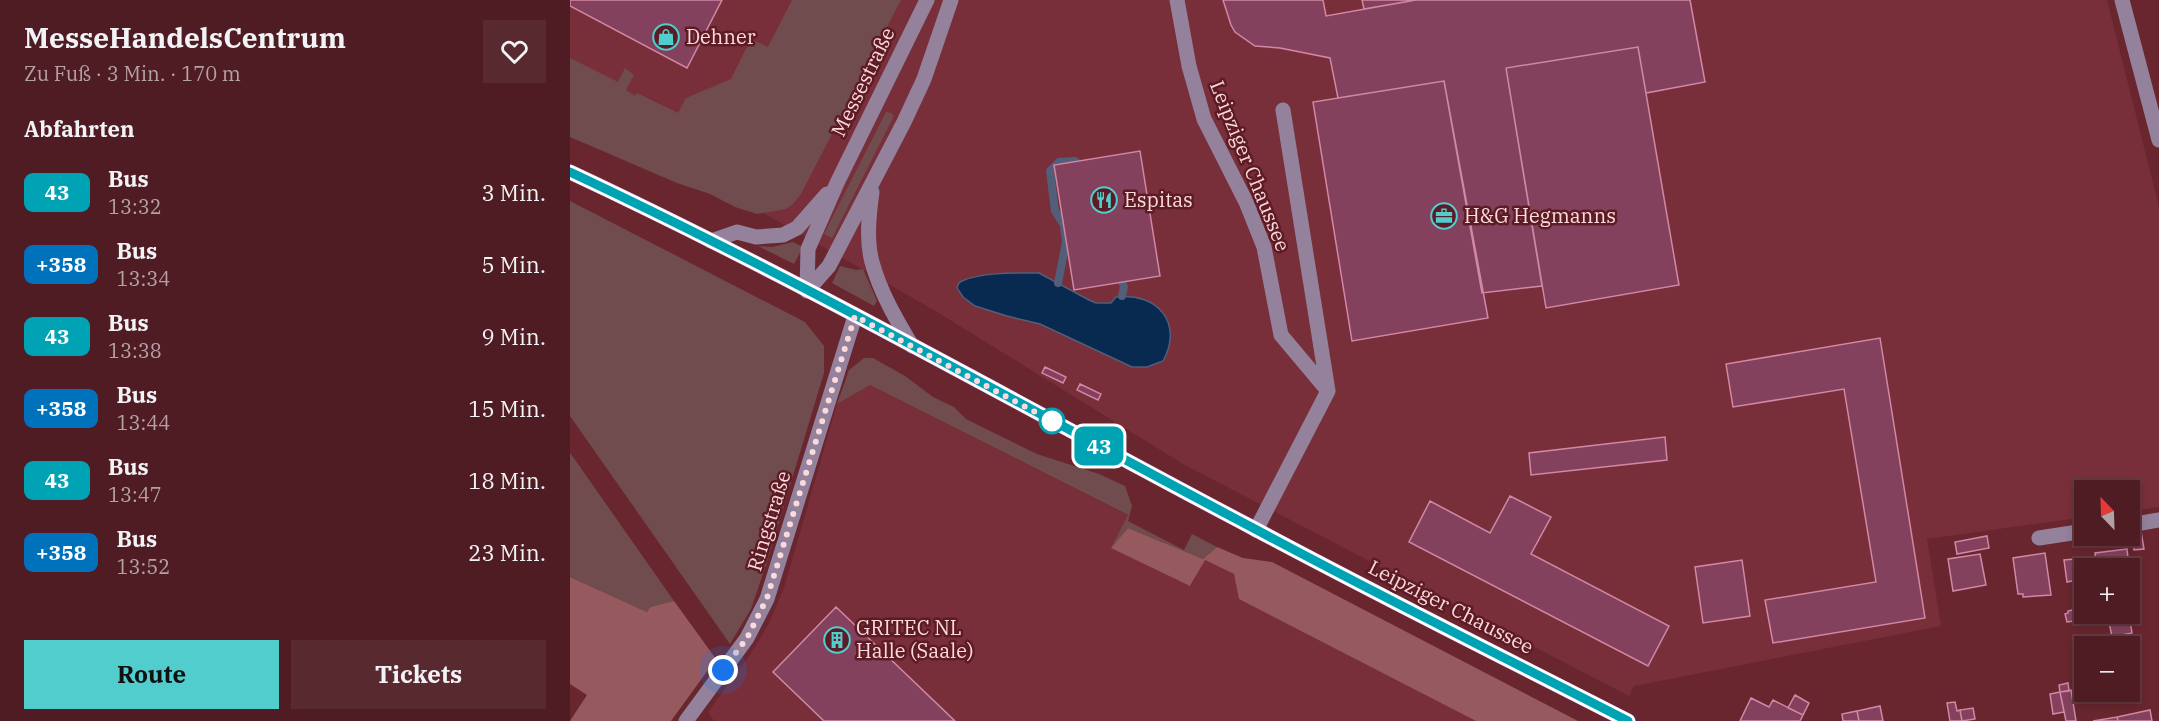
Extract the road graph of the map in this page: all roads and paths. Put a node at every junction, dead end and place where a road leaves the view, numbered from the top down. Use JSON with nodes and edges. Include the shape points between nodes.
{"nodes":[{"id":1,"x":927,"y":0,"type":"edge"},
{"id":2,"x":951,"y":0,"type":"edge"},
{"id":3,"x":1178,"y":0,"type":"edge"},
{"id":4,"x":2122,"y":0,"type":"edge"},
{"id":5,"x":1283,"y":110,"type":"dead end"},
{"id":6,"x":2159,"y":140,"type":"edge"},
{"id":7,"x":570,"y":172,"type":"edge"},
{"id":8,"x":874,"y":181,"type":"junction"},
{"id":9,"x":837,"y":183,"type":"junction"},
{"id":10,"x":711,"y":241,"type":"junction"},
{"id":11,"x":807,"y":291,"type":"junction"},
{"id":12,"x":855,"y":316,"type":"junction"},
{"id":13,"x":912,"y":346,"type":"junction"},
{"id":14,"x":1328,"y":391,"type":"junction"},
{"id":15,"x":2159,"y":520,"type":"edge"},
{"id":16,"x":2140,"y":523,"type":"edge"},
{"id":17,"x":1256,"y":530,"type":"junction"},
{"id":18,"x":2074,"y":533,"type":"edge"},
{"id":19,"x":2039,"y":538,"type":"dead end"},
{"id":20,"x":686,"y":721,"type":"edge"},
{"id":21,"x":1628,"y":721,"type":"edge"}],
"edges":[{"from":1,"to":9,"type":"street","name":"Messestraße"},
{"from":2,"to":8,"type":"street","via":[[924,79]]},
{"from":3,"to":14,"type":"street","name":"Leipziger Chaussee","via":[[1189,66],[1204,119],[1264,247],[1281,335]]},
{"from":4,"to":6,"type":"street"},
{"from":5,"to":14,"type":"street"},
{"from":7,"to":10,"type":"main road","name":"Leipziger Chaussee"},
{"from":8,"to":11,"type":"street","via":[[829,266]]},
{"from":8,"to":13,"type":"street","via":[[869,219],[872,260],[894,316]]},
{"from":9,"to":10,"type":"street","name":"Messestraße","via":[[797,228],[783,236],[756,237],[737,232]]},
{"from":9,"to":11,"type":"street","name":"Messestraße","via":[[807,249]]},
{"from":10,"to":11,"type":"main road","name":"Leipziger Chaussee"},
{"from":11,"to":12,"type":"main road","name":"Leipziger Chaussee"},
{"from":12,"to":13,"type":"main road","name":"Leipziger Chaussee"},
{"from":12,"to":20,"type":"street","name":"Ringstraße","via":[[767,598],[747,638]]},
{"from":13,"to":17,"type":"main road","name":"Leipziger Chaussee"},
{"from":14,"to":17,"type":"street"},
{"from":15,"to":16,"type":"street"},
{"from":17,"to":21,"type":"main road","name":"Leipziger Chaussee"},
{"from":18,"to":19,"type":"street"}]}
